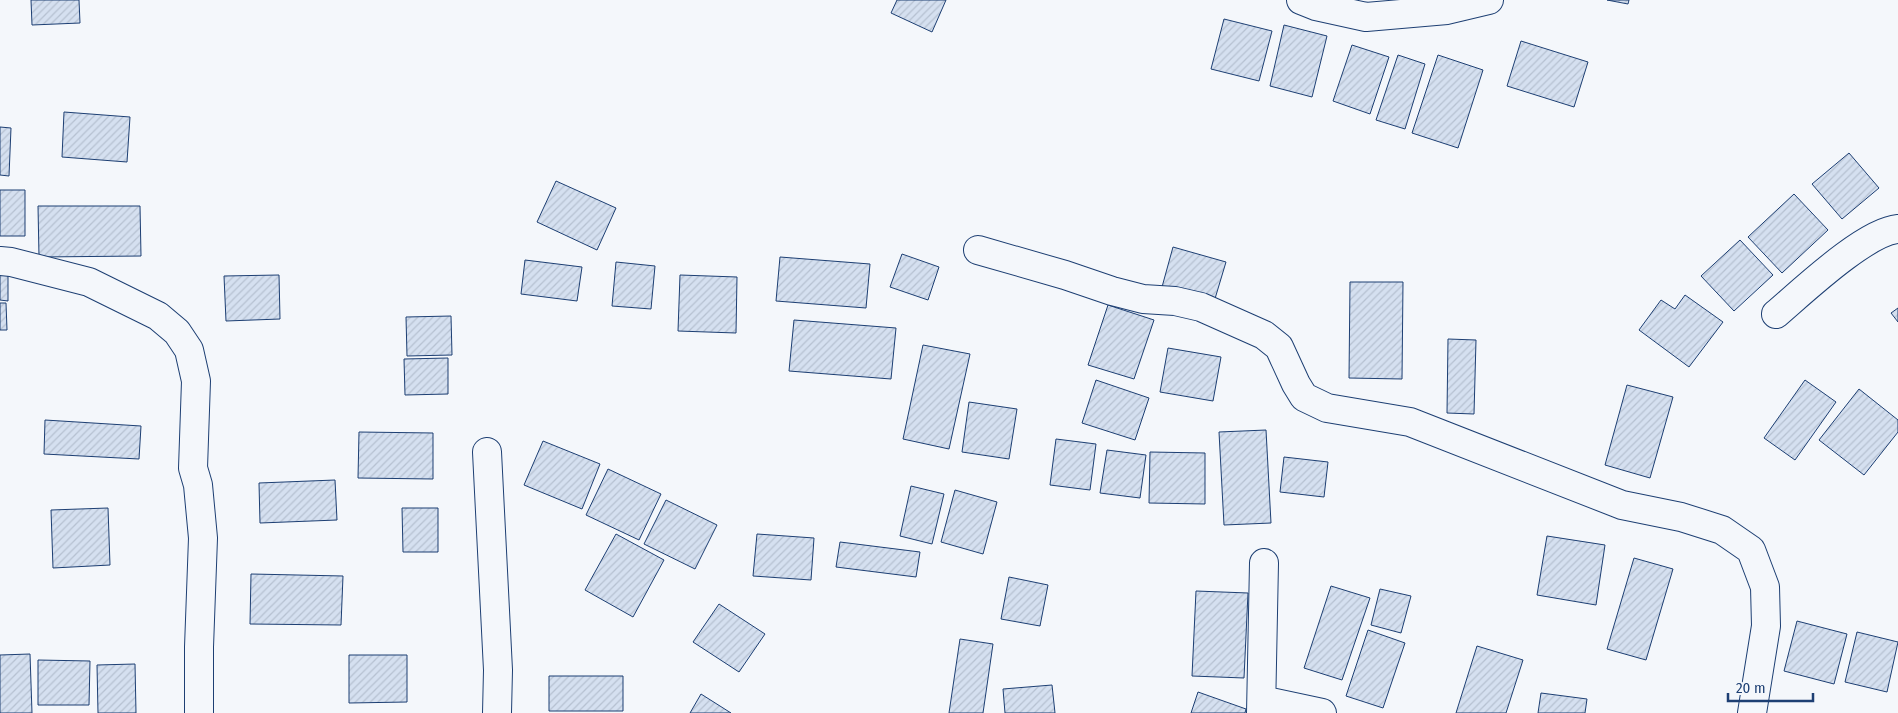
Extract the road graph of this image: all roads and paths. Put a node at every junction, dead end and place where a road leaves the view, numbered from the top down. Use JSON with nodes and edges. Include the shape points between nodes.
{"nodes":[{"id":1,"x":1301,"y":0,"type":"edge"},
{"id":2,"x":1489,"y":0,"type":"edge"},
{"id":3,"x":1898,"y":229,"type":"edge"},
{"id":4,"x":978,"y":250,"type":"dead end"},
{"id":5,"x":0,"y":261,"type":"edge"},
{"id":6,"x":1776,"y":314,"type":"dead end"},
{"id":7,"x":487,"y":452,"type":"dead end"},
{"id":8,"x":1264,"y":563,"type":"dead end"},
{"id":9,"x":1262,"y":706,"type":"edge"},
{"id":10,"x":199,"y":713,"type":"edge"},
{"id":11,"x":497,"y":713,"type":"edge"},
{"id":12,"x":1322,"y":713,"type":"edge"},
{"id":13,"x":1752,"y":713,"type":"edge"}],
"edges":[{"from":1,"to":2,"type":"street","via":[[1366,17],[1447,10]]},
{"from":3,"to":6,"type":"street","via":[[1888,230],[1848,254]]},
{"from":4,"to":13,"type":"street","via":[[1142,299],[1201,307],[1264,335],[1279,347],[1304,397],[1327,408],[1410,422],[1622,505],[1681,517],[1722,530],[1750,550],[1765,587],[1766,626]]},
{"from":5,"to":10,"type":"street","via":[[89,282],[158,316],[177,332],[189,350],[196,381],[192,468],[198,485],[203,538]]},
{"from":7,"to":11,"type":"street","via":[[498,670]]},
{"from":8,"to":9,"type":"street"},
{"from":9,"to":12,"type":"street"}]}
